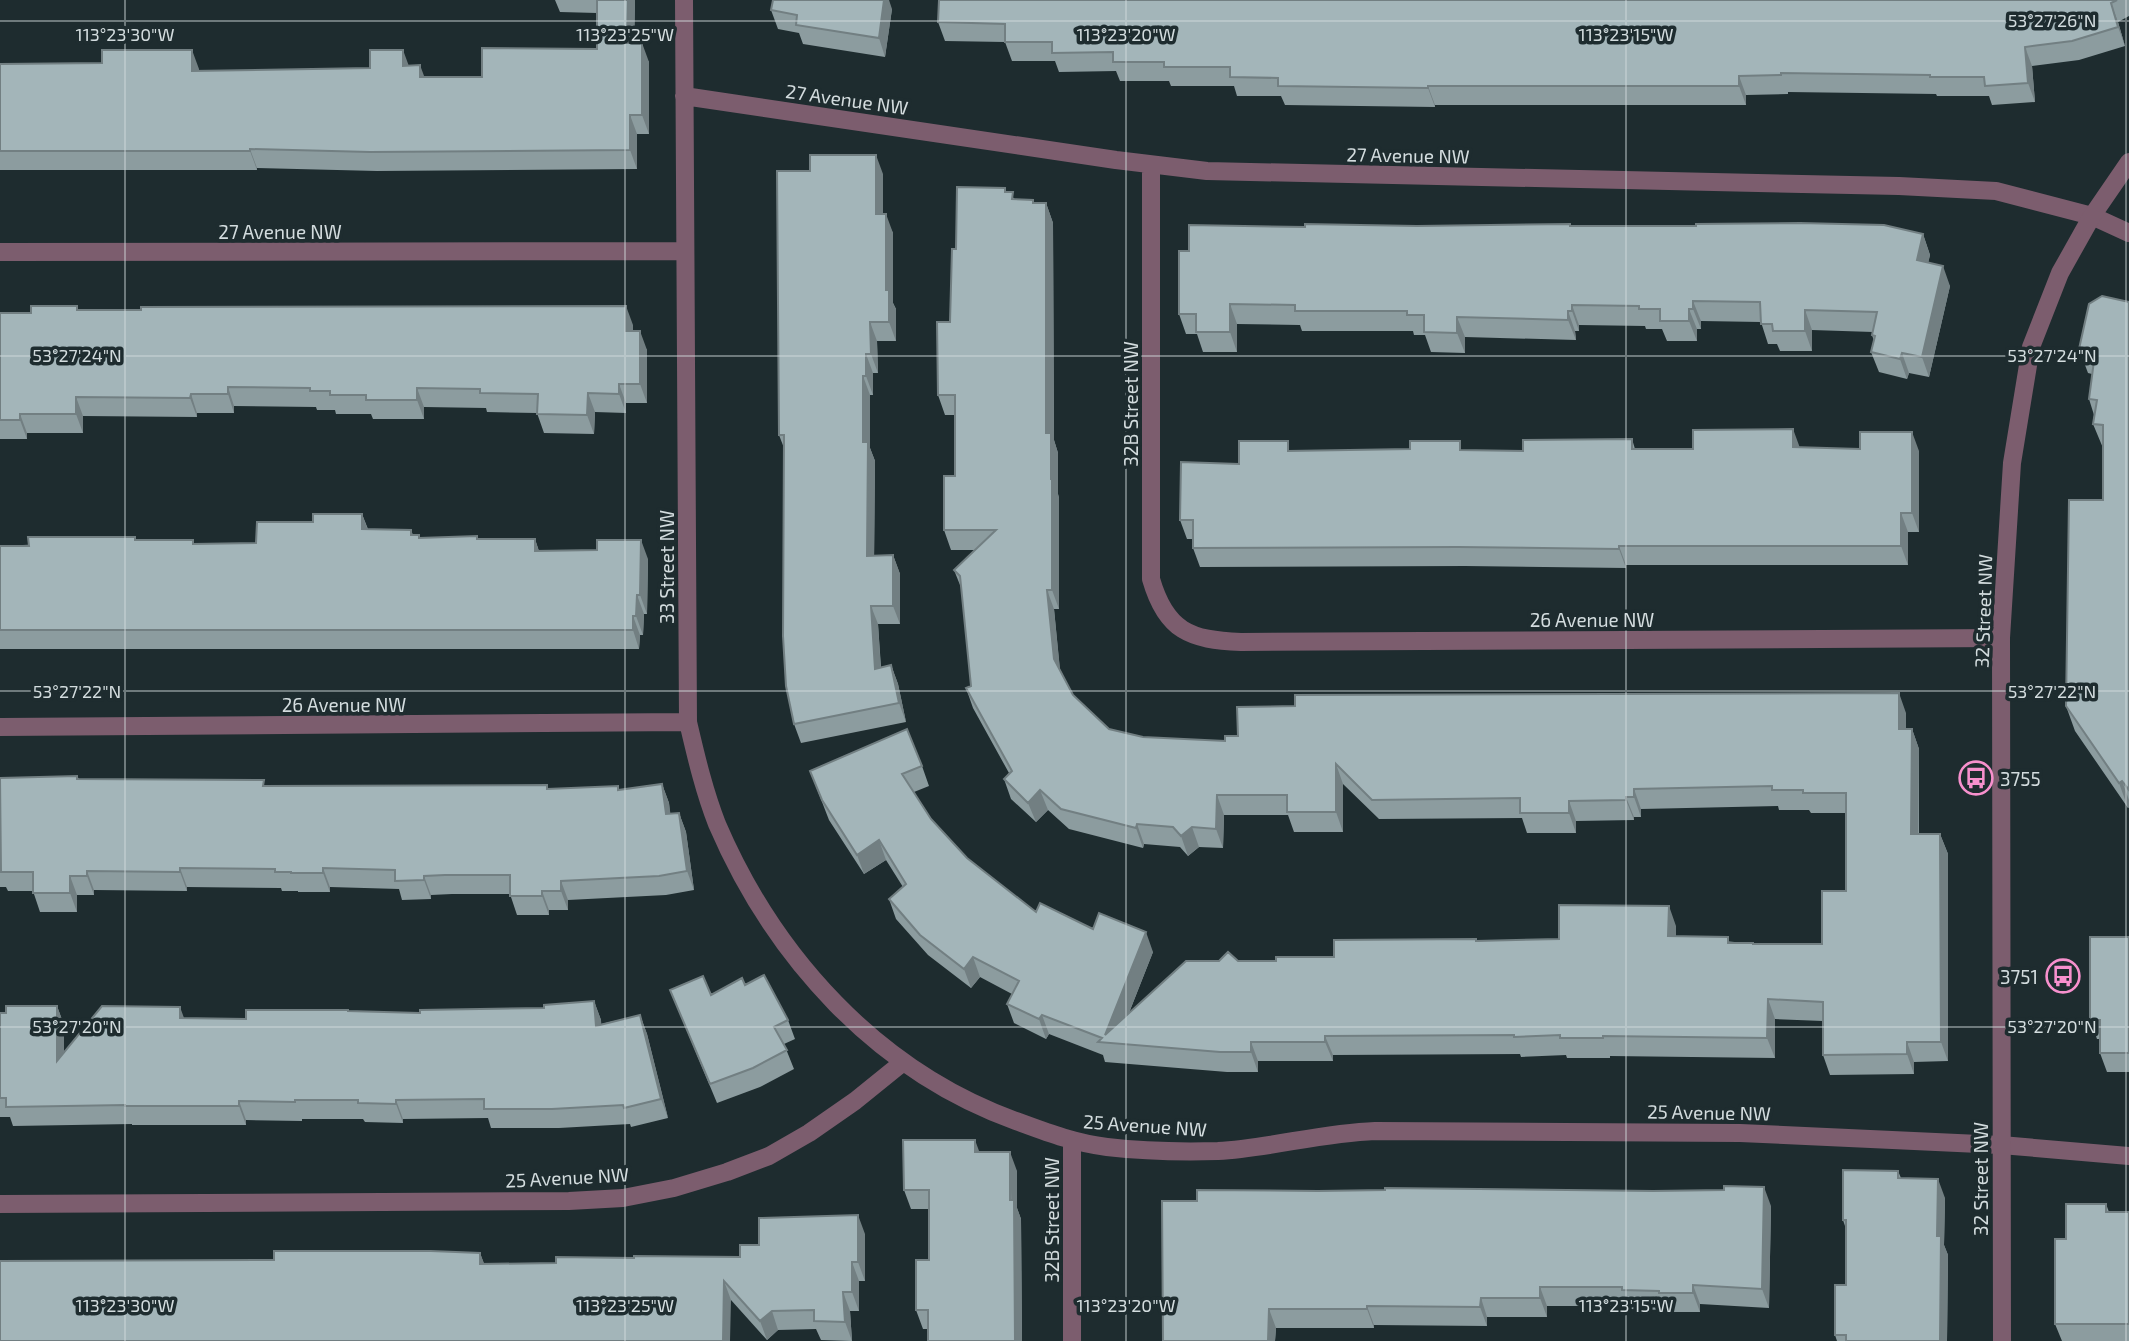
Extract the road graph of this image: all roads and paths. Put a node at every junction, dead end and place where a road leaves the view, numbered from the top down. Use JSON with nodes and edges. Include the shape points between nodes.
{"nodes":[{"id":1,"x":684,"y":0,"type":"edge"},
{"id":2,"x":684,"y":96,"type":"junction"},
{"id":3,"x":2129,"y":162,"type":"edge"},
{"id":4,"x":1151,"y":164,"type":"junction"},
{"id":5,"x":2092,"y":216,"type":"junction"},
{"id":6,"x":2129,"y":233,"type":"edge"},
{"id":7,"x":685,"y":251,"type":"junction"},
{"id":8,"x":0,"y":252,"type":"edge"},
{"id":9,"x":1184,"y":632,"type":"joint"},
{"id":10,"x":2001,"y":638,"type":"junction"},
{"id":11,"x":688,"y":722,"type":"junction"},
{"id":12,"x":0,"y":727,"type":"edge"},
{"id":13,"x":902,"y":1063,"type":"junction"},
{"id":14,"x":1072,"y":1142,"type":"junction"},
{"id":15,"x":2001,"y":1145,"type":"junction"},
{"id":16,"x":2129,"y":1156,"type":"edge"},
{"id":17,"x":0,"y":1204,"type":"edge"},
{"id":18,"x":1072,"y":1341,"type":"edge"},
{"id":19,"x":2002,"y":1341,"type":"edge"}],
"edges":[{"from":1,"to":2,"type":"street","name":"33 Street NW"},
{"from":2,"to":4,"type":"street","name":"27 Avenue NW"},
{"from":2,"to":7,"type":"street","name":"33 Street NW"},
{"from":3,"to":5,"type":"street","name":"32 Street NW"},
{"from":4,"to":5,"type":"street","name":"27 Avenue NW","via":[[1207,171],[1996,191]]},
{"from":4,"to":9,"type":"street","name":"32B Street NW","via":[[1151,579],[1168,618]]},
{"from":5,"to":6,"type":"street","name":"27 Avenue NW"},
{"from":5,"to":10,"type":"street","name":"32 Street NW","via":[[2060,273],[2031,347],[2012,463]]},
{"from":7,"to":8,"type":"street","name":"27 Avenue NW"},
{"from":7,"to":11,"type":"street","name":"33 Street NW"},
{"from":9,"to":10,"type":"street","name":"26 Avenue NW","via":[[1241,642]]},
{"from":10,"to":15,"type":"street","name":"32 Street NW"},
{"from":11,"to":12,"type":"street","name":"26 Avenue NW"},
{"from":11,"to":13,"type":"street","name":"33 Street NW","via":[[717,822],[760,906],[816,982],[870,1038]]},
{"from":13,"to":14,"type":"street","name":"25 Avenue NW","via":[[989,1112]]},
{"from":13,"to":17,"type":"street","name":"25 Avenue NW","via":[[855,1101],[769,1156],[674,1188],[623,1198]]},
{"from":14,"to":15,"type":"street","name":"25 Avenue NW","via":[[1218,1151],[1349,1132],[1388,1131],[1740,1133]]},
{"from":14,"to":18,"type":"street","name":"32B Street NW"},
{"from":15,"to":16,"type":"street","name":"25 Avenue NW"},
{"from":15,"to":19,"type":"street","name":"32 Street NW"}]}
